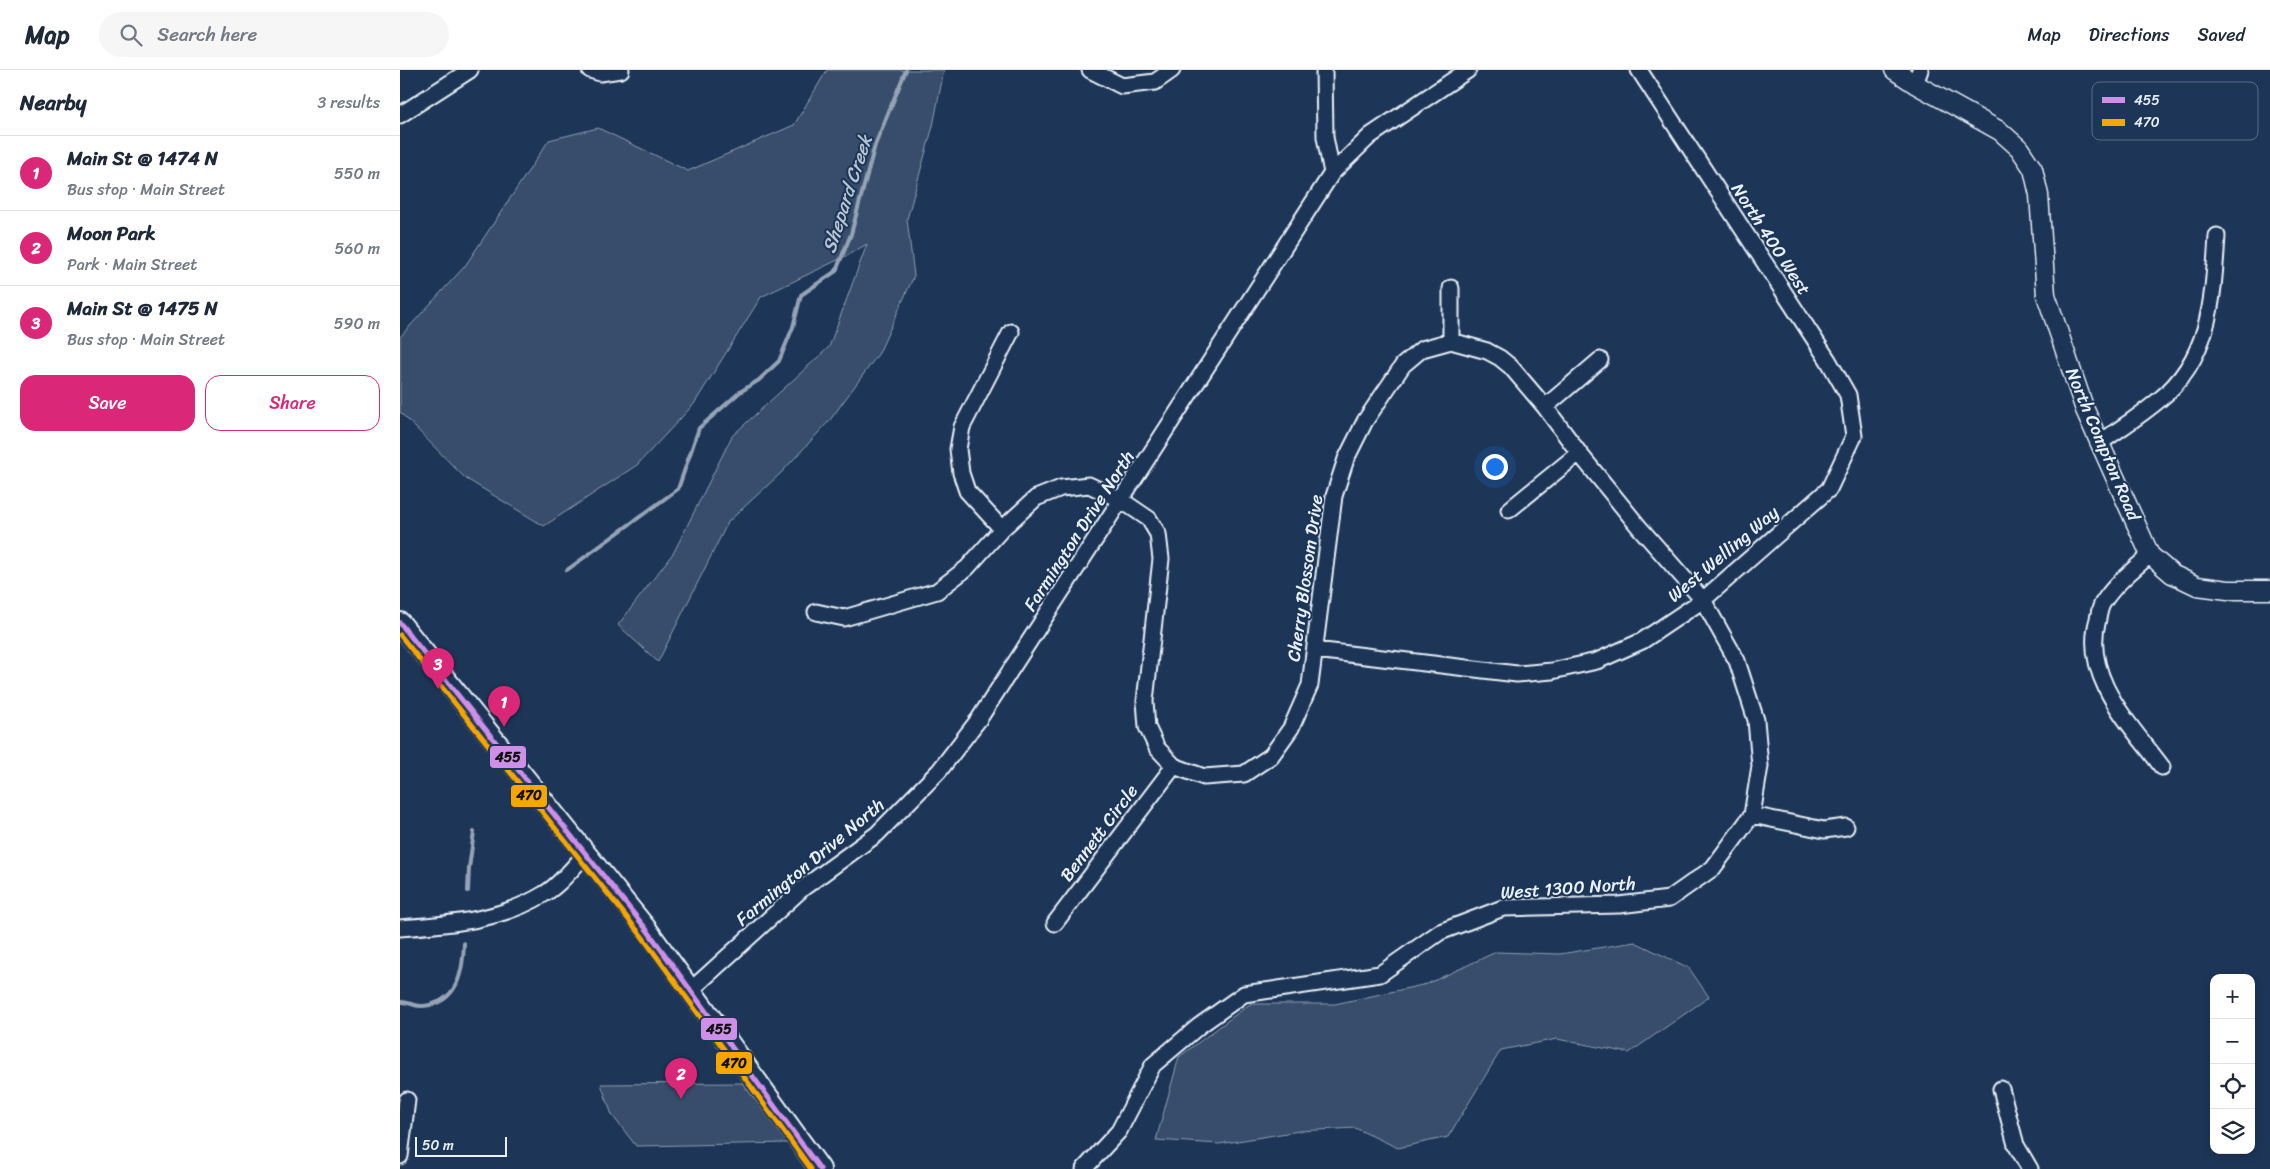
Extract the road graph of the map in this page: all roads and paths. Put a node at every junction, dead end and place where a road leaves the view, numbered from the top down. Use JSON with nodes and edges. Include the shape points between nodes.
{"nodes":[{"id":1,"x":470,"y":70,"type":"edge"},
{"id":2,"x":590,"y":70,"type":"edge"},
{"id":3,"x":621,"y":70,"type":"edge"},
{"id":4,"x":1090,"y":70,"type":"edge"},
{"id":5,"x":1172,"y":70,"type":"edge"},
{"id":6,"x":1324,"y":70,"type":"edge"},
{"id":7,"x":1468,"y":70,"type":"edge"},
{"id":8,"x":1639,"y":70,"type":"edge"},
{"id":9,"x":1894,"y":70,"type":"edge"},
{"id":10,"x":1918,"y":77,"type":"edge"},
{"id":11,"x":400,"y":115,"type":"edge"},
{"id":12,"x":1332,"y":173,"type":"junction"},
{"id":13,"x":2217,"y":236,"type":"dead end"},
{"id":14,"x":1451,"y":288,"type":"dead end"},
{"id":15,"x":1011,"y":332,"type":"dead end"},
{"id":16,"x":1451,"y":341,"type":"junction"},
{"id":17,"x":1600,"y":360,"type":"dead end"},
{"id":18,"x":1545,"y":407,"type":"junction"},
{"id":19,"x":1854,"y":436,"type":"joint"},
{"id":20,"x":2100,"y":443,"type":"junction"},
{"id":21,"x":1579,"y":453,"type":"junction"},
{"id":22,"x":1121,"y":500,"type":"junction"},
{"id":23,"x":1509,"y":510,"type":"dead end"},
{"id":24,"x":1002,"y":529,"type":"junction"},
{"id":25,"x":2150,"y":555,"type":"junction"},
{"id":26,"x":2270,"y":590,"type":"edge"},
{"id":27,"x":1703,"y":600,"type":"junction"},
{"id":28,"x":816,"y":612,"type":"dead end"},
{"id":29,"x":400,"y":623,"type":"edge"},
{"id":30,"x":1315,"y":650,"type":"junction"},
{"id":31,"x":1174,"y":766,"type":"junction"},
{"id":32,"x":2162,"y":767,"type":"dead end"},
{"id":33,"x":1752,"y":815,"type":"junction"},
{"id":34,"x":1846,"y":827,"type":"dead end"},
{"id":35,"x":586,"y":854,"type":"junction"},
{"id":36,"x":1055,"y":923,"type":"dead end"},
{"id":37,"x":400,"y":928,"type":"edge"},
{"id":38,"x":691,"y":990,"type":"junction"},
{"id":39,"x":2001,"y":1089,"type":"dead end"},
{"id":40,"x":407,"y":1100,"type":"dead end"},
{"id":41,"x":400,"y":1156,"type":"edge"},
{"id":42,"x":1088,"y":1168,"type":"edge"},
{"id":43,"x":820,"y":1169,"type":"edge"},
{"id":44,"x":2030,"y":1169,"type":"edge"}],
"edges":[{"from":1,"to":11,"type":"street"},
{"from":2,"to":3,"type":"street","via":[[600,73]]},
{"from":4,"to":5,"type":"street","via":[[1122,86],[1155,82]]},
{"from":6,"to":12,"type":"street","via":[[1325,137]]},
{"from":7,"to":12,"type":"street","name":"Farmington Drive North","via":[[1370,136]]},
{"from":8,"to":19,"type":"street","name":"North 400 West","via":[[1828,360],[1848,395]]},
{"from":9,"to":10,"type":"street","name":"North Compton Road"},
{"from":10,"to":20,"type":"street","name":"North Compton Road","via":[[2000,130],[2019,148],[2033,170],[2039,195],[2046,295],[2085,410]]},
{"from":12,"to":22,"type":"street","name":"Farmington Drive North"},
{"from":13,"to":20,"type":"street","via":[[2212,300],[2204,337],[2187,370],[2160,400]]},
{"from":14,"to":16,"type":"street"},
{"from":15,"to":24,"type":"street","via":[[962,427],[958,449],[967,491]]},
{"from":16,"to":18,"type":"street","name":"Cherry Blossom Drive","via":[[1475,346],[1500,358]]},
{"from":16,"to":30,"type":"street","name":"Cherry Blossom Drive","via":[[1422,349],[1402,365],[1365,420],[1346,459],[1334,496]]},
{"from":17,"to":18,"type":"street"},
{"from":18,"to":21,"type":"street","name":"Cherry Blossom Drive"},
{"from":19,"to":27,"type":"street","name":"West Welling Way","via":[[1829,489]]},
{"from":20,"to":25,"type":"street","name":"North Compton Road"},
{"from":21,"to":23,"type":"street"},
{"from":21,"to":27,"type":"street","name":"Cherry Blossom Drive"},
{"from":22,"to":24,"type":"street","name":"Cherry Blossom Drive","via":[[1089,485],[1061,488],[1036,498]]},
{"from":22,"to":31,"type":"street","name":"Cherry Blossom Drive","via":[[1149,520],[1158,534],[1161,559],[1145,701],[1147,727],[1157,748]]},
{"from":22,"to":38,"type":"street","name":"Farmington Drive North","via":[[979,719],[939,771],[878,834],[802,888]]},
{"from":24,"to":28,"type":"street","name":"Cherry Blossom Drive","via":[[967,568],[937,591],[844,618]]},
{"from":25,"to":26,"type":"street","name":"North Compton Road","via":[[2172,574],[2198,586]]},
{"from":25,"to":32,"type":"street","via":[[2102,602],[2095,628],[2095,658],[2108,693]]},
{"from":27,"to":30,"type":"street","name":"West Welling Way","via":[[1642,640],[1597,661],[1552,671],[1517,674]]},
{"from":27,"to":33,"type":"street","name":"Cherry Blossom Drive","via":[[1737,662],[1756,720],[1760,766]]},
{"from":29,"to":35,"type":"main road"},
{"from":30,"to":31,"type":"street","name":"Cherry Blossom Drive","via":[[1310,685],[1291,728],[1271,756],[1244,774],[1204,776]]},
{"from":31,"to":36,"type":"street","name":"Bennett Circle"},
{"from":33,"to":34,"type":"street","via":[[1824,830]]},
{"from":33,"to":42,"type":"street","name":"West 1300 North","via":[[1713,868],[1669,899],[1619,905],[1503,908],[1440,932],[1380,974],[1244,994],[1153,1065],[1119,1131]]},
{"from":35,"to":37,"type":"street","via":[[546,893],[501,915],[451,924]]},
{"from":35,"to":38,"type":"main road"},
{"from":38,"to":43,"type":"main road"},
{"from":39,"to":44,"type":"street","via":[[2016,1145]]},
{"from":40,"to":41,"type":"street"}]}
